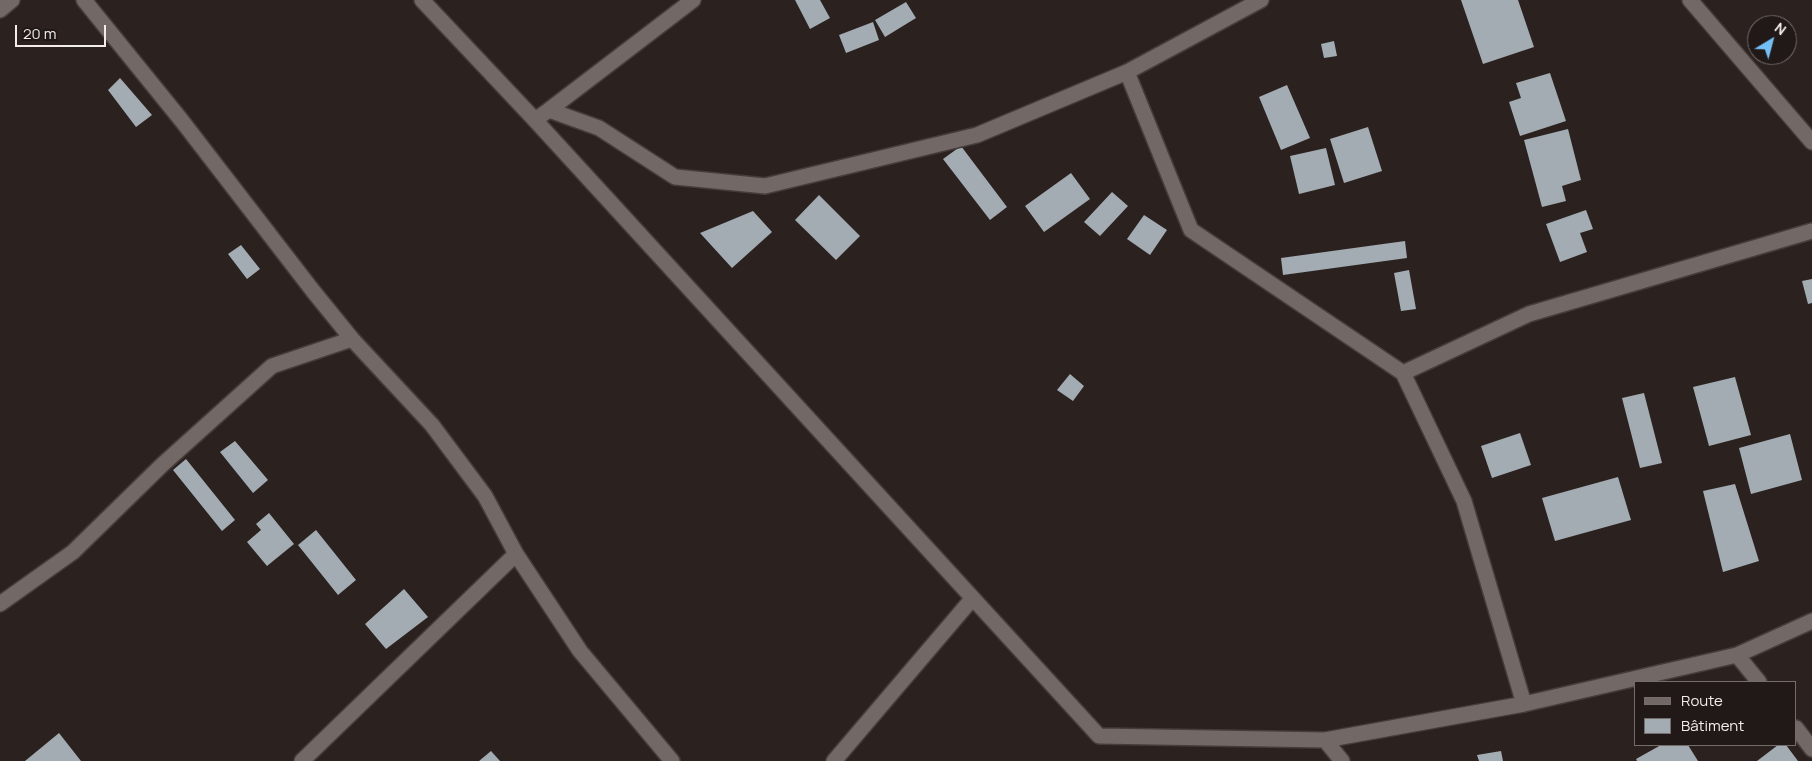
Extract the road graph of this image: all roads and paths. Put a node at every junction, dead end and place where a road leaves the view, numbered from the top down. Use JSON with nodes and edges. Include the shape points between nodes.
{"nodes":[{"id":1,"x":12,"y":0,"type":"edge"},
{"id":2,"x":84,"y":0,"type":"edge"},
{"id":3,"x":422,"y":0,"type":"edge"},
{"id":4,"x":693,"y":0,"type":"edge"},
{"id":5,"x":1262,"y":0,"type":"edge"},
{"id":6,"x":1690,"y":0,"type":"edge"},
{"id":7,"x":0,"y":10,"type":"edge"},
{"id":8,"x":1127,"y":72,"type":"junction"},
{"id":9,"x":549,"y":110,"type":"junction"},
{"id":10,"x":535,"y":120,"type":"junction"},
{"id":11,"x":1812,"y":142,"type":"edge"},
{"id":12,"x":1812,"y":231,"type":"edge"},
{"id":13,"x":352,"y":339,"type":"junction"},
{"id":14,"x":1403,"y":373,"type":"junction"},
{"id":15,"x":516,"y":554,"type":"junction"},
{"id":16,"x":972,"y":599,"type":"junction"},
{"id":17,"x":0,"y":604,"type":"edge"},
{"id":18,"x":1812,"y":621,"type":"edge"},
{"id":19,"x":1737,"y":655,"type":"junction"},
{"id":20,"x":1758,"y":681,"type":"edge"},
{"id":21,"x":1524,"y":704,"type":"junction"},
{"id":22,"x":1797,"y":729,"type":"edge"},
{"id":23,"x":1325,"y":740,"type":"junction"},
{"id":24,"x":1812,"y":749,"type":"edge"},
{"id":25,"x":302,"y":761,"type":"edge"},
{"id":26,"x":672,"y":761,"type":"edge"},
{"id":27,"x":834,"y":761,"type":"edge"},
{"id":28,"x":1342,"y":761,"type":"edge"}],
"edges":[{"from":1,"to":7,"type":"street"},
{"from":2,"to":13,"type":"street"},
{"from":3,"to":10,"type":"street"},
{"from":4,"to":9,"type":"street"},
{"from":5,"to":8,"type":"street"},
{"from":6,"to":11,"type":"street"},
{"from":8,"to":9,"type":"street","via":[[976,135],[765,186],[675,177],[598,128]]},
{"from":8,"to":14,"type":"street","via":[[1191,230]]},
{"from":9,"to":10,"type":"street"},
{"from":10,"to":16,"type":"street"},
{"from":12,"to":14,"type":"street","via":[[1529,314]]},
{"from":13,"to":15,"type":"street","via":[[432,425],[485,496]]},
{"from":13,"to":17,"type":"street","via":[[272,366],[162,465],[73,552]]},
{"from":14,"to":21,"type":"street","via":[[1464,501]]},
{"from":15,"to":25,"type":"street"},
{"from":15,"to":26,"type":"street","via":[[580,651]]},
{"from":16,"to":23,"type":"street","via":[[1099,736]]},
{"from":16,"to":27,"type":"street"},
{"from":18,"to":19,"type":"street"},
{"from":19,"to":20,"type":"street"},
{"from":19,"to":21,"type":"street"},
{"from":21,"to":23,"type":"street"},
{"from":22,"to":24,"type":"street"},
{"from":23,"to":28,"type":"street"}]}
